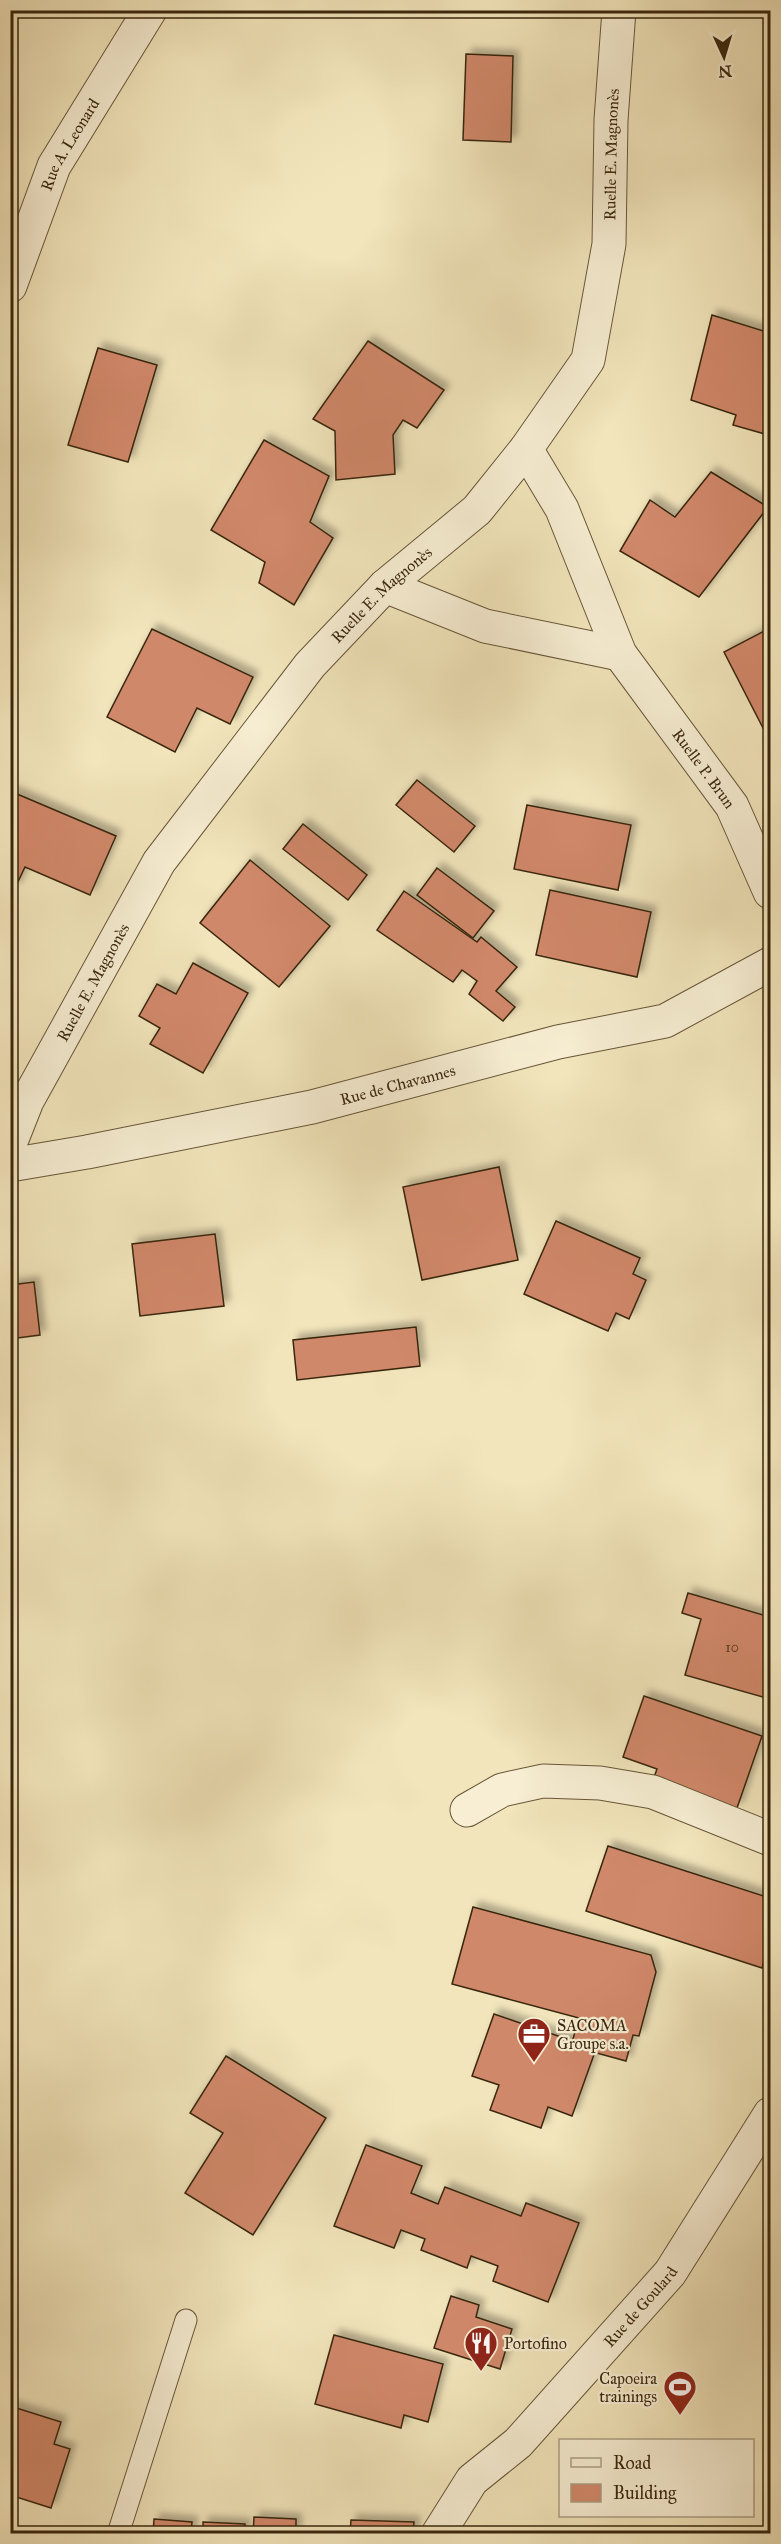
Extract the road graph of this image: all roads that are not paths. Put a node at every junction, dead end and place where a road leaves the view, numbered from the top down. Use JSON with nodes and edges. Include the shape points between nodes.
{"nodes":[{"id":1,"x":150,"y":10,"type":"edge"},
{"id":2,"x":619,"y":10,"type":"edge"},
{"id":3,"x":10,"y":286,"type":"edge"},
{"id":4,"x":526,"y":449,"type":"junction"},
{"id":5,"x":386,"y":586,"type":"junction"},
{"id":6,"x":620,"y":654,"type":"junction"},
{"id":7,"x":771,"y":892,"type":"edge"},
{"id":8,"x":771,"y":964,"type":"edge"},
{"id":9,"x":10,"y":1144,"type":"edge"},
{"id":10,"x":10,"y":1165,"type":"edge"},
{"id":11,"x":467,"y":1810,"type":"dead end"},
{"id":12,"x":771,"y":1839,"type":"edge"},
{"id":13,"x":771,"y":2114,"type":"edge"},
{"id":14,"x":186,"y":2320,"type":"dead end"},
{"id":15,"x":118,"y":2534,"type":"edge"},
{"id":16,"x":438,"y":2534,"type":"edge"}],
"edges":[{"from":1,"to":3,"type":"street","name":"Rue A. Leonard","via":[[54,166]]},
{"from":2,"to":4,"type":"street","name":"Ruelle E. Magnonès","via":[[611,120],[609,244],[588,360]]},
{"from":4,"to":5,"type":"street","name":"Ruelle E. Magnonès","via":[[477,510]]},
{"from":4,"to":6,"type":"street","name":"Ruelle P. Brun","via":[[561,509]]},
{"from":5,"to":6,"type":"street","via":[[485,626]]},
{"from":5,"to":9,"type":"street","name":"Ruelle E. Magnonès","via":[[310,665],[159,862],[27,1101]]},
{"from":6,"to":7,"type":"street","name":"Ruelle P. Brun","via":[[732,806]]},
{"from":8,"to":10,"type":"street","name":"Rue de Chavannes","via":[[665,1021],[558,1042],[312,1107]]},
{"from":11,"to":12,"type":"street","via":[[502,1790],[533,1783],[600,1783],[653,1792]]},
{"from":13,"to":16,"type":"street","name":"Rue de Goulard","via":[[670,2272],[518,2443],[472,2480]]},
{"from":14,"to":15,"type":"lane"}]}
